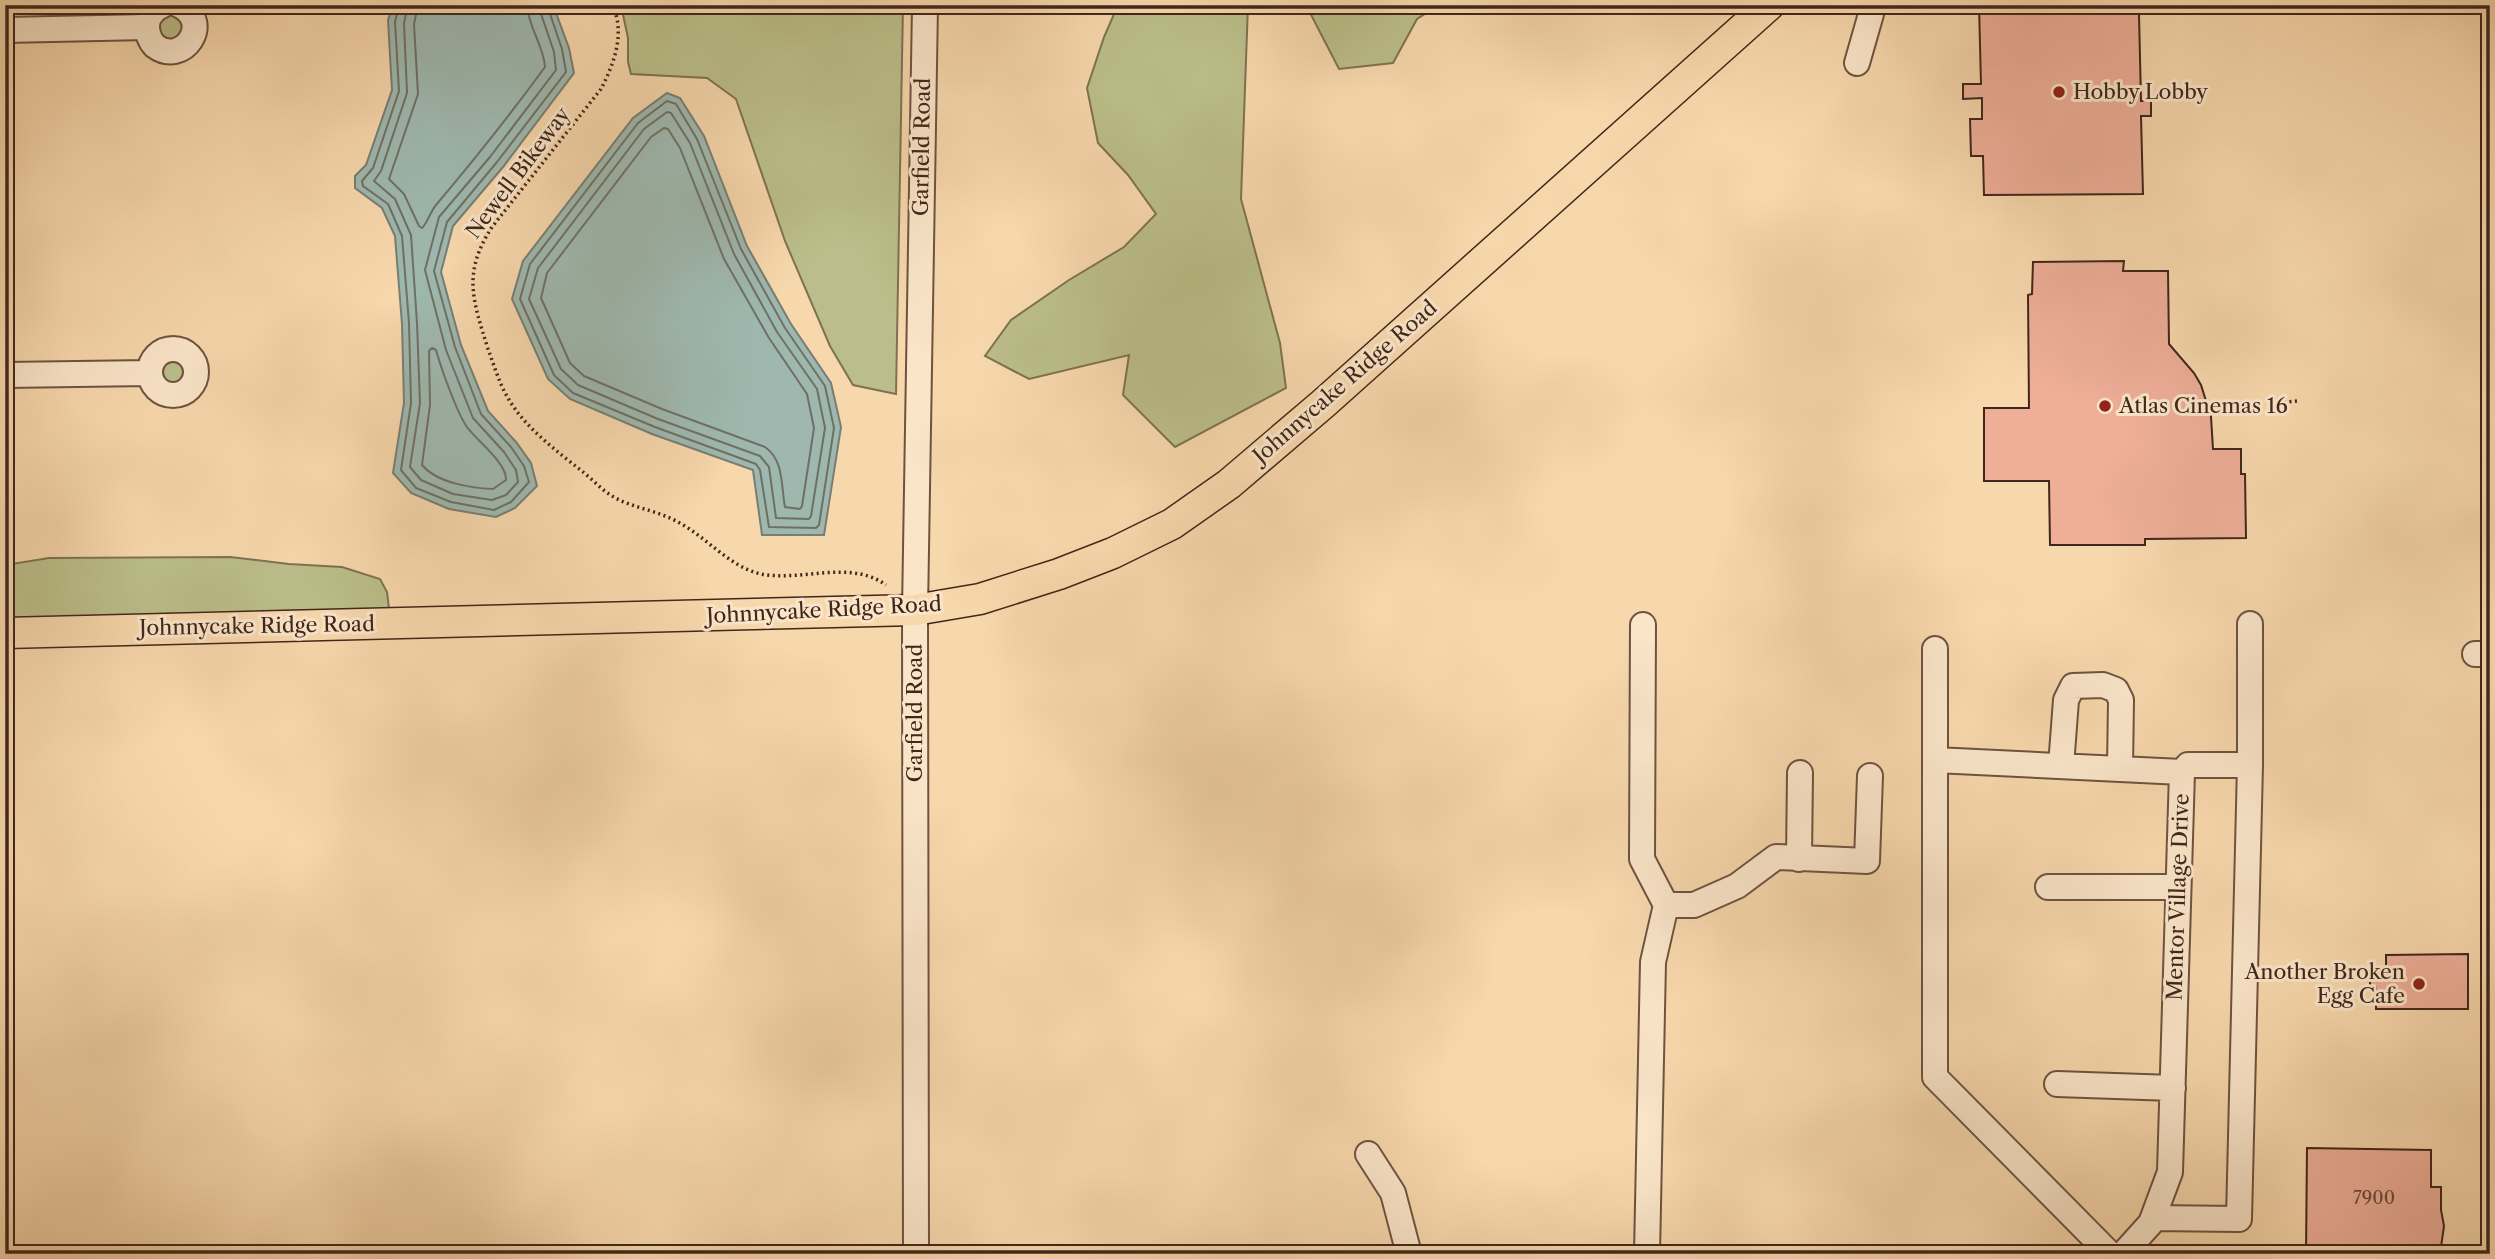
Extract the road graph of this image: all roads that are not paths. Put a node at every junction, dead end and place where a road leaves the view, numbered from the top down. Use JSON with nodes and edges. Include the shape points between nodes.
{"nodes":[{"id":1,"x":163,"y":5,"type":"edge"},
{"id":2,"x":179,"y":5,"type":"edge"},
{"id":3,"x":925,"y":5,"type":"edge"},
{"id":4,"x":1769,"y":5,"type":"edge"},
{"id":5,"x":1871,"y":5,"type":"edge"},
{"id":6,"x":147,"y":27,"type":"junction"},
{"id":7,"x":5,"y":30,"type":"edge"},
{"id":8,"x":1857,"y":63,"type":"dead end"},
{"id":9,"x":149,"y":373,"type":"dead end"},
{"id":10,"x":5,"y":375,"type":"edge"},
{"id":11,"x":901,"y":611,"type":"junction"},
{"id":12,"x":2250,"y":624,"type":"dead end"},
{"id":13,"x":1643,"y":625,"type":"dead end"},
{"id":14,"x":5,"y":633,"type":"edge"},
{"id":15,"x":1935,"y":649,"type":"dead end"},
{"id":16,"x":1935,"y":760,"type":"junction"},
{"id":17,"x":2250,"y":765,"type":"junction"},
{"id":18,"x":2061,"y":766,"type":"junction"},
{"id":19,"x":2120,"y":769,"type":"junction"},
{"id":20,"x":2182,"y":772,"type":"junction"},
{"id":21,"x":1800,"y":773,"type":"dead end"},
{"id":22,"x":1870,"y":776,"type":"dead end"},
{"id":23,"x":1799,"y":859,"type":"junction"},
{"id":24,"x":2048,"y":887,"type":"dead end"},
{"id":25,"x":2178,"y":887,"type":"junction"},
{"id":26,"x":1666,"y":905,"type":"junction"},
{"id":27,"x":2057,"y":1084,"type":"dead end"},
{"id":28,"x":2173,"y":1088,"type":"junction"},
{"id":29,"x":1368,"y":1154,"type":"dead end"},
{"id":30,"x":2153,"y":1218,"type":"junction"},
{"id":31,"x":916,"y":1254,"type":"edge"},
{"id":32,"x":1409,"y":1254,"type":"edge"},
{"id":33,"x":1647,"y":1254,"type":"edge"},
{"id":34,"x":2110,"y":1254,"type":"edge"},
{"id":35,"x":2123,"y":1254,"type":"edge"}],
"edges":[{"from":1,"to":6,"type":"street","via":[[152,12]]},
{"from":2,"to":6,"type":"street","via":[[195,25],[186,46],[164,51],[151,42]]},
{"from":3,"to":11,"type":"street","name":"Garfield Road"},
{"from":4,"to":11,"type":"main road","name":"Johnnycake Ridge Road","via":[[1324,403],[1229,484],[1172,524],[1059,574],[980,599]]},
{"from":5,"to":8,"type":"street"},
{"from":6,"to":7,"type":"street"},
{"from":9,"to":10,"type":"street"},
{"from":11,"to":14,"type":"main road","name":"Johnnycake Ridge Road"},
{"from":11,"to":31,"type":"street","name":"Garfield Road"},
{"from":12,"to":17,"type":"street"},
{"from":13,"to":26,"type":"street","via":[[1642,859]]},
{"from":15,"to":16,"type":"street"},
{"from":16,"to":18,"type":"street","name":"Mentor Village Drive"},
{"from":16,"to":34,"type":"street","via":[[1935,1077]]},
{"from":17,"to":20,"type":"street","via":[[2188,765]]},
{"from":17,"to":30,"type":"street","via":[[2239,1219]]},
{"from":18,"to":19,"type":"street","name":"Mentor Village Drive"},
{"from":18,"to":19,"type":"street","via":[[2066,700],[2073,686],[2103,685],[2116,690],[2121,700]]},
{"from":19,"to":20,"type":"street","name":"Mentor Village Drive"},
{"from":20,"to":25,"type":"street","name":"Mentor Village Drive"},
{"from":21,"to":23,"type":"street"},
{"from":22,"to":23,"type":"street","via":[[1867,861]]},
{"from":23,"to":26,"type":"street","via":[[1776,857],[1737,886],[1694,905]]},
{"from":24,"to":25,"type":"street"},
{"from":25,"to":28,"type":"street","name":"Mentor Village Drive"},
{"from":26,"to":33,"type":"street","via":[[1653,962]]},
{"from":27,"to":28,"type":"street"},
{"from":28,"to":30,"type":"street","name":"Mentor Village Drive","via":[[2170,1172]]},
{"from":29,"to":32,"type":"street","via":[[1393,1194]]},
{"from":30,"to":35,"type":"street","name":"Mentor Village Drive"}]}
